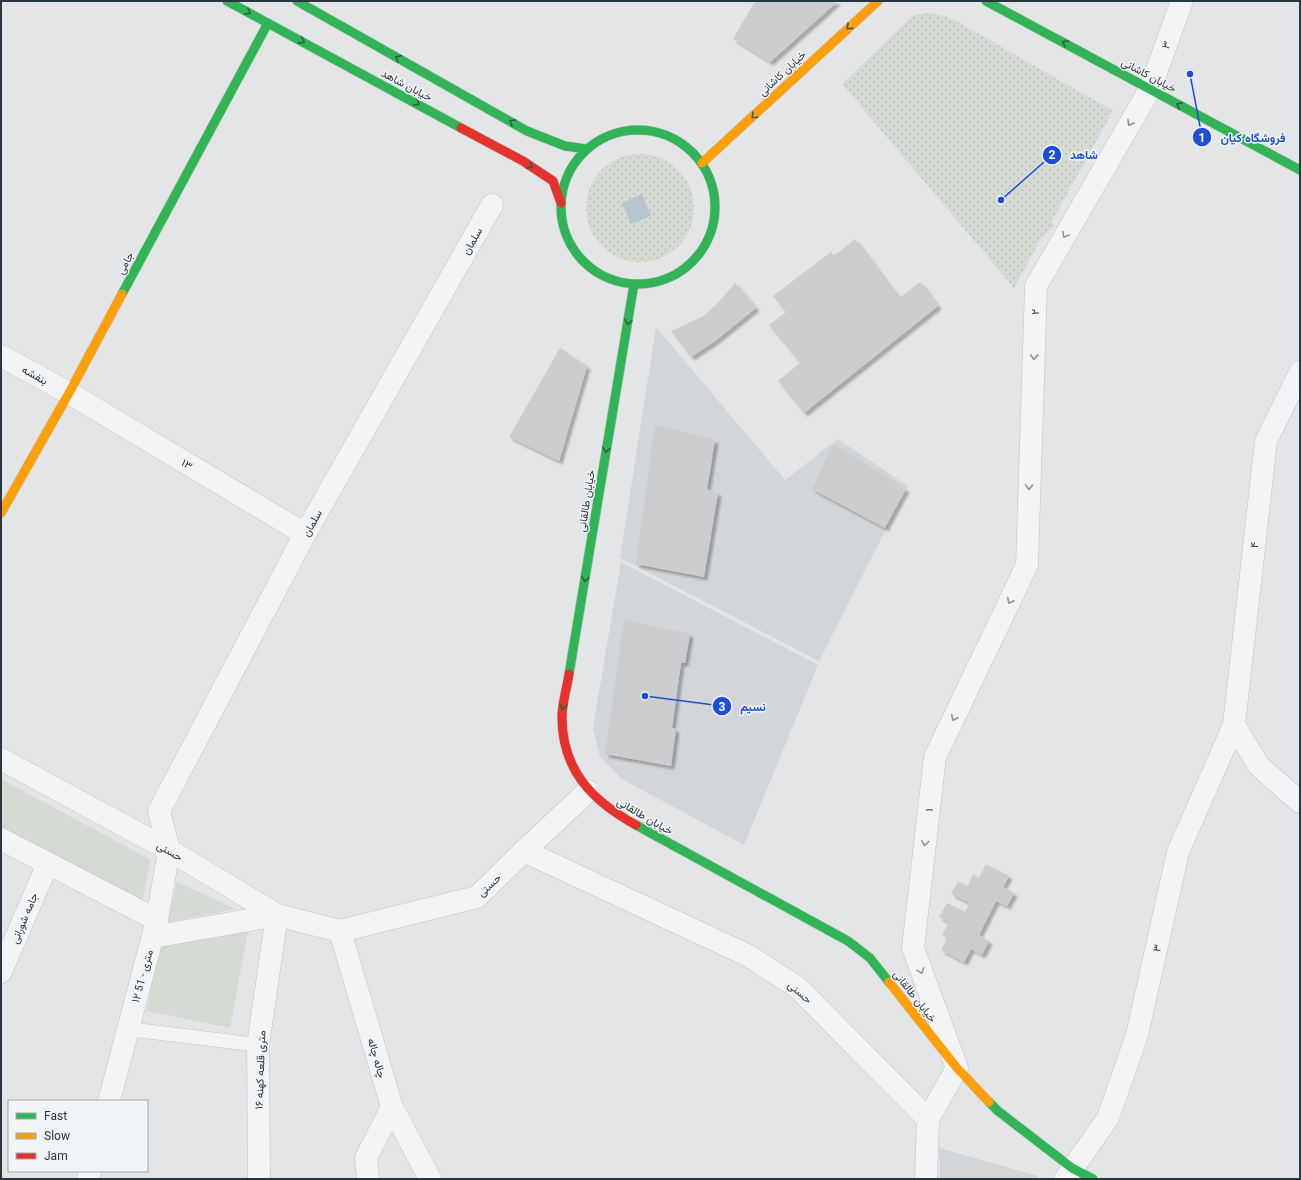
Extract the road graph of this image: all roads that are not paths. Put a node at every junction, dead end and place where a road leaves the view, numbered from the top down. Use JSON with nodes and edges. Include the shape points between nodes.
{"nodes":[{"id":1,"x":227,"y":1,"type":"edge"},
{"id":2,"x":296,"y":1,"type":"edge"},
{"id":3,"x":878,"y":1,"type":"edge"},
{"id":4,"x":986,"y":1,"type":"edge"},
{"id":5,"x":1182,"y":1,"type":"edge"},
{"id":6,"x":268,"y":23,"type":"junction"},
{"id":7,"x":1150,"y":89,"type":"junction"},
{"id":8,"x":587,"y":149,"type":"junction"},
{"id":9,"x":702,"y":163,"type":"junction"},
{"id":10,"x":1300,"y":170,"type":"edge"},
{"id":11,"x":561,"y":203,"type":"junction"},
{"id":12,"x":492,"y":205,"type":"dead end"},
{"id":13,"x":634,"y":284,"type":"junction"},
{"id":14,"x":1,"y":356,"type":"edge"},
{"id":15,"x":1300,"y":372,"type":"edge"},
{"id":16,"x":69,"y":394,"type":"junction"},
{"id":17,"x":1,"y":513,"type":"edge"},
{"id":18,"x":305,"y":534,"type":"junction"},
{"id":19,"x":1027,"y":565,"type":"joint"},
{"id":20,"x":1234,"y":725,"type":"junction"},
{"id":21,"x":1,"y":759,"type":"edge"},
{"id":22,"x":588,"y":791,"type":"junction"},
{"id":23,"x":1300,"y":802,"type":"edge"},
{"id":24,"x":1,"y":839,"type":"edge"},
{"id":25,"x":169,"y":850,"type":"junction"},
{"id":26,"x":524,"y":851,"type":"junction"},
{"id":27,"x":48,"y":863,"type":"junction"},
{"id":28,"x":277,"y":915,"type":"junction"},
{"id":29,"x":155,"y":929,"type":"junction"},
{"id":30,"x":340,"y":931,"type":"junction"},
{"id":31,"x":1,"y":972,"type":"edge"},
{"id":32,"x":128,"y":1029,"type":"junction"},
{"id":33,"x":258,"y":1045,"type":"junction"},
{"id":34,"x":957,"y":1068,"type":"junction"},
{"id":35,"x":109,"y":1100,"type":"edge"},
{"id":36,"x":392,"y":1107,"type":"junction"},
{"id":37,"x":928,"y":1119,"type":"junction"},
{"id":38,"x":1069,"y":1173,"type":"edge"},
{"id":39,"x":259,"y":1179,"type":"edge"},
{"id":40,"x":368,"y":1179,"type":"edge"},
{"id":41,"x":430,"y":1179,"type":"edge"},
{"id":42,"x":926,"y":1179,"type":"edge"},
{"id":43,"x":1093,"y":1179,"type":"edge"}],
"edges":[{"from":1,"to":6,"type":"main road","name":"خیابان شاهد","one_way":true},
{"from":8,"to":2,"type":"main road","name":"خیابان شاهد","one_way":true,"via":[[565,146],[527,131]]},
{"from":3,"to":9,"type":"main road","name":"خیابان کاشانی","one_way":true},
{"from":7,"to":4,"type":"main road","name":"خیابان کاشانی","one_way":true},
{"from":5,"to":7,"type":"street","name":"۳"},
{"from":6,"to":11,"type":"main road","name":"خیابان شاهد","one_way":true,"via":[[523,161],[553,181]]},
{"from":6,"to":16,"type":"main road","name":"جامی"},
{"from":10,"to":7,"type":"main road","name":"خیابان کاشانی","one_way":true},
{"from":7,"to":19,"type":"street","name":"۲","one_way":true,"via":[[1036,286]]},
{"from":8,"to":9,"type":"main road","via":[[603,138],[639,129],[675,138],[690,149]]},
{"from":8,"to":11,"type":"main road","via":[[574,164],[565,182]]},
{"from":9,"to":13,"type":"main road","via":[[711,180],[715,218],[700,253],[671,277]]},
{"from":11,"to":13,"type":"main road","via":[[563,223],[570,242],[581,258],[596,272],[614,280]]},
{"from":12,"to":18,"type":"street","name":"سلمان"},
{"from":13,"to":22,"type":"main road","name":"خیابان طالقانی","one_way":true,"via":[[562,716],[562,732],[572,765]]},
{"from":14,"to":16,"type":"street","name":"بنفشه"},
{"from":15,"to":20,"type":"street","name":"۴","via":[[1266,441]]},
{"from":16,"to":17,"type":"main road","name":"جامی"},
{"from":16,"to":18,"type":"street","name":"۱۳"},
{"from":18,"to":25,"type":"street","name":"سلمان","via":[[159,811]]},
{"from":19,"to":34,"type":"street","name":"۱","one_way":true,"via":[[935,757],[913,948]]},
{"from":20,"to":23,"type":"street","via":[[1260,766]]},
{"from":20,"to":38,"type":"street","name":"۳","via":[[1178,852],[1137,1035],[1108,1118]]},
{"from":21,"to":25,"type":"street","name":"حسنی"},
{"from":22,"to":26,"type":"street"},
{"from":22,"to":34,"type":"main road","name":"خیابان طالقانی","via":[[617,816],[848,941],[870,958]]},
{"from":24,"to":27,"type":"street"},
{"from":25,"to":28,"type":"street","name":"حسنی"},
{"from":25,"to":29,"type":"street","name":"۱۲ متری - 51"},
{"from":26,"to":30,"type":"street","name":"حسنی","via":[[477,897]]},
{"from":26,"to":37,"type":"street","name":"حسنی","via":[[747,955],[797,987]]},
{"from":27,"to":29,"type":"street"},
{"from":27,"to":31,"type":"street","name":"جامه شورانی"},
{"from":28,"to":29,"type":"street"},
{"from":28,"to":30,"type":"street","name":"حسنی"},
{"from":28,"to":33,"type":"street","name":"۱۶ متری قلعه کهنه"},
{"from":29,"to":32,"type":"street","name":"۱۲ متری - 51"},
{"from":30,"to":36,"type":"street","name":"چاله چاله"},
{"from":32,"to":33,"type":"lane"},
{"from":32,"to":35,"type":"street","name":"۱۲ متری - 51"},
{"from":33,"to":39,"type":"street","name":"۱۶ متری قلعه کهنه"},
{"from":34,"to":37,"type":"street"},
{"from":34,"to":38,"type":"main road","name":"خیابان طالقانی","via":[[998,1111]]},
{"from":36,"to":40,"type":"street","via":[[366,1158]]},
{"from":36,"to":41,"type":"street","name":"چاله چاله"},
{"from":37,"to":42,"type":"street"},
{"from":38,"to":43,"type":"main road","name":"خیابان طالقانی"}]}
